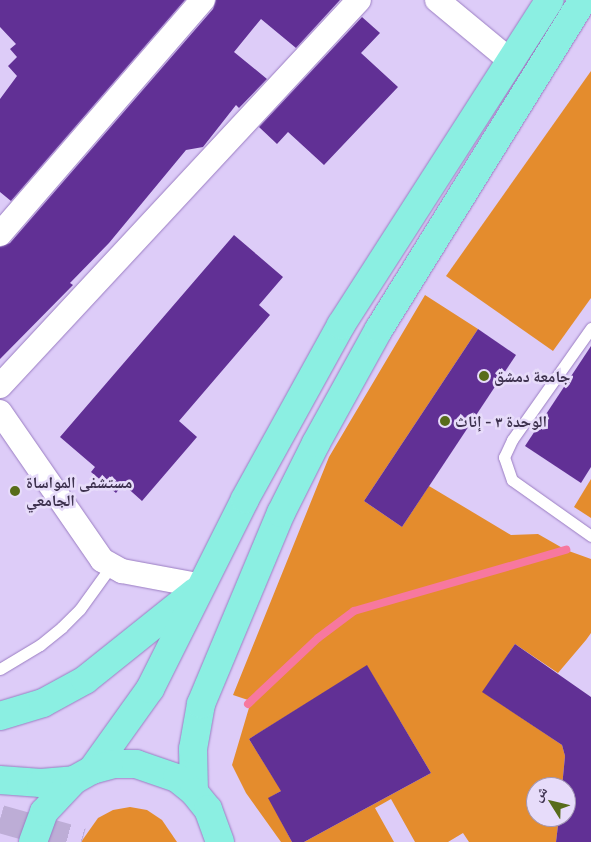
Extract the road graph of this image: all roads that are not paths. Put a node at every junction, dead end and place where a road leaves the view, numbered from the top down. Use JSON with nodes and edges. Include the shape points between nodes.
{"nodes":[{"id":1,"x":203,"y":0,"type":"edge"},
{"id":2,"x":358,"y":0,"type":"edge"},
{"id":3,"x":437,"y":0,"type":"edge"},
{"id":4,"x":550,"y":0,"type":"edge"},
{"id":5,"x":583,"y":0,"type":"edge"},
{"id":6,"x":512,"y":62,"type":"junction"},
{"id":7,"x":0,"y":234,"type":"edge"},
{"id":8,"x":591,"y":328,"type":"edge"},
{"id":9,"x":0,"y":386,"type":"edge"},
{"id":10,"x":0,"y":412,"type":"edge"},
{"id":11,"x":591,"y":536,"type":"edge"},
{"id":12,"x":111,"y":566,"type":"junction"},
{"id":13,"x":202,"y":586,"type":"junction"},
{"id":14,"x":0,"y":669,"type":"edge"},
{"id":15,"x":0,"y":716,"type":"edge"},
{"id":16,"x":83,"y":775,"type":"junction"},
{"id":17,"x":0,"y":780,"type":"edge"},
{"id":18,"x":194,"y":792,"type":"junction"},
{"id":19,"x":219,"y":835,"type":"edge"},
{"id":20,"x":33,"y":842,"type":"edge"},
{"id":21,"x":241,"y":842,"type":"edge"}],
"edges":[{"from":1,"to":7,"type":"street"},
{"from":2,"to":9,"type":"street"},
{"from":3,"to":6,"type":"street"},
{"from":4,"to":6,"type":"main road"},
{"from":5,"to":18,"type":"main road","via":[[388,314],[281,513],[204,696],[193,749]]},
{"from":6,"to":13,"type":"main road","via":[[396,235],[341,326],[288,417]]},
{"from":8,"to":11,"type":"lane","via":[[512,440],[504,457],[512,480]]},
{"from":10,"to":12,"type":"street","via":[[94,552]]},
{"from":12,"to":13,"type":"street","via":[[134,574]]},
{"from":12,"to":14,"type":"lane","via":[[80,609],[62,627],[40,645]]},
{"from":13,"to":15,"type":"main road","via":[[86,680],[43,703]]},
{"from":13,"to":16,"type":"main road","via":[[150,689]]},
{"from":16,"to":17,"type":"main road","via":[[41,783]]},
{"from":16,"to":18,"type":"main road","via":[[136,764],[178,778]]},
{"from":16,"to":20,"type":"main road","via":[[44,812]]},
{"from":18,"to":19,"type":"main road","via":[[208,808]]},
{"from":19,"to":21,"type":"main road"}]}
